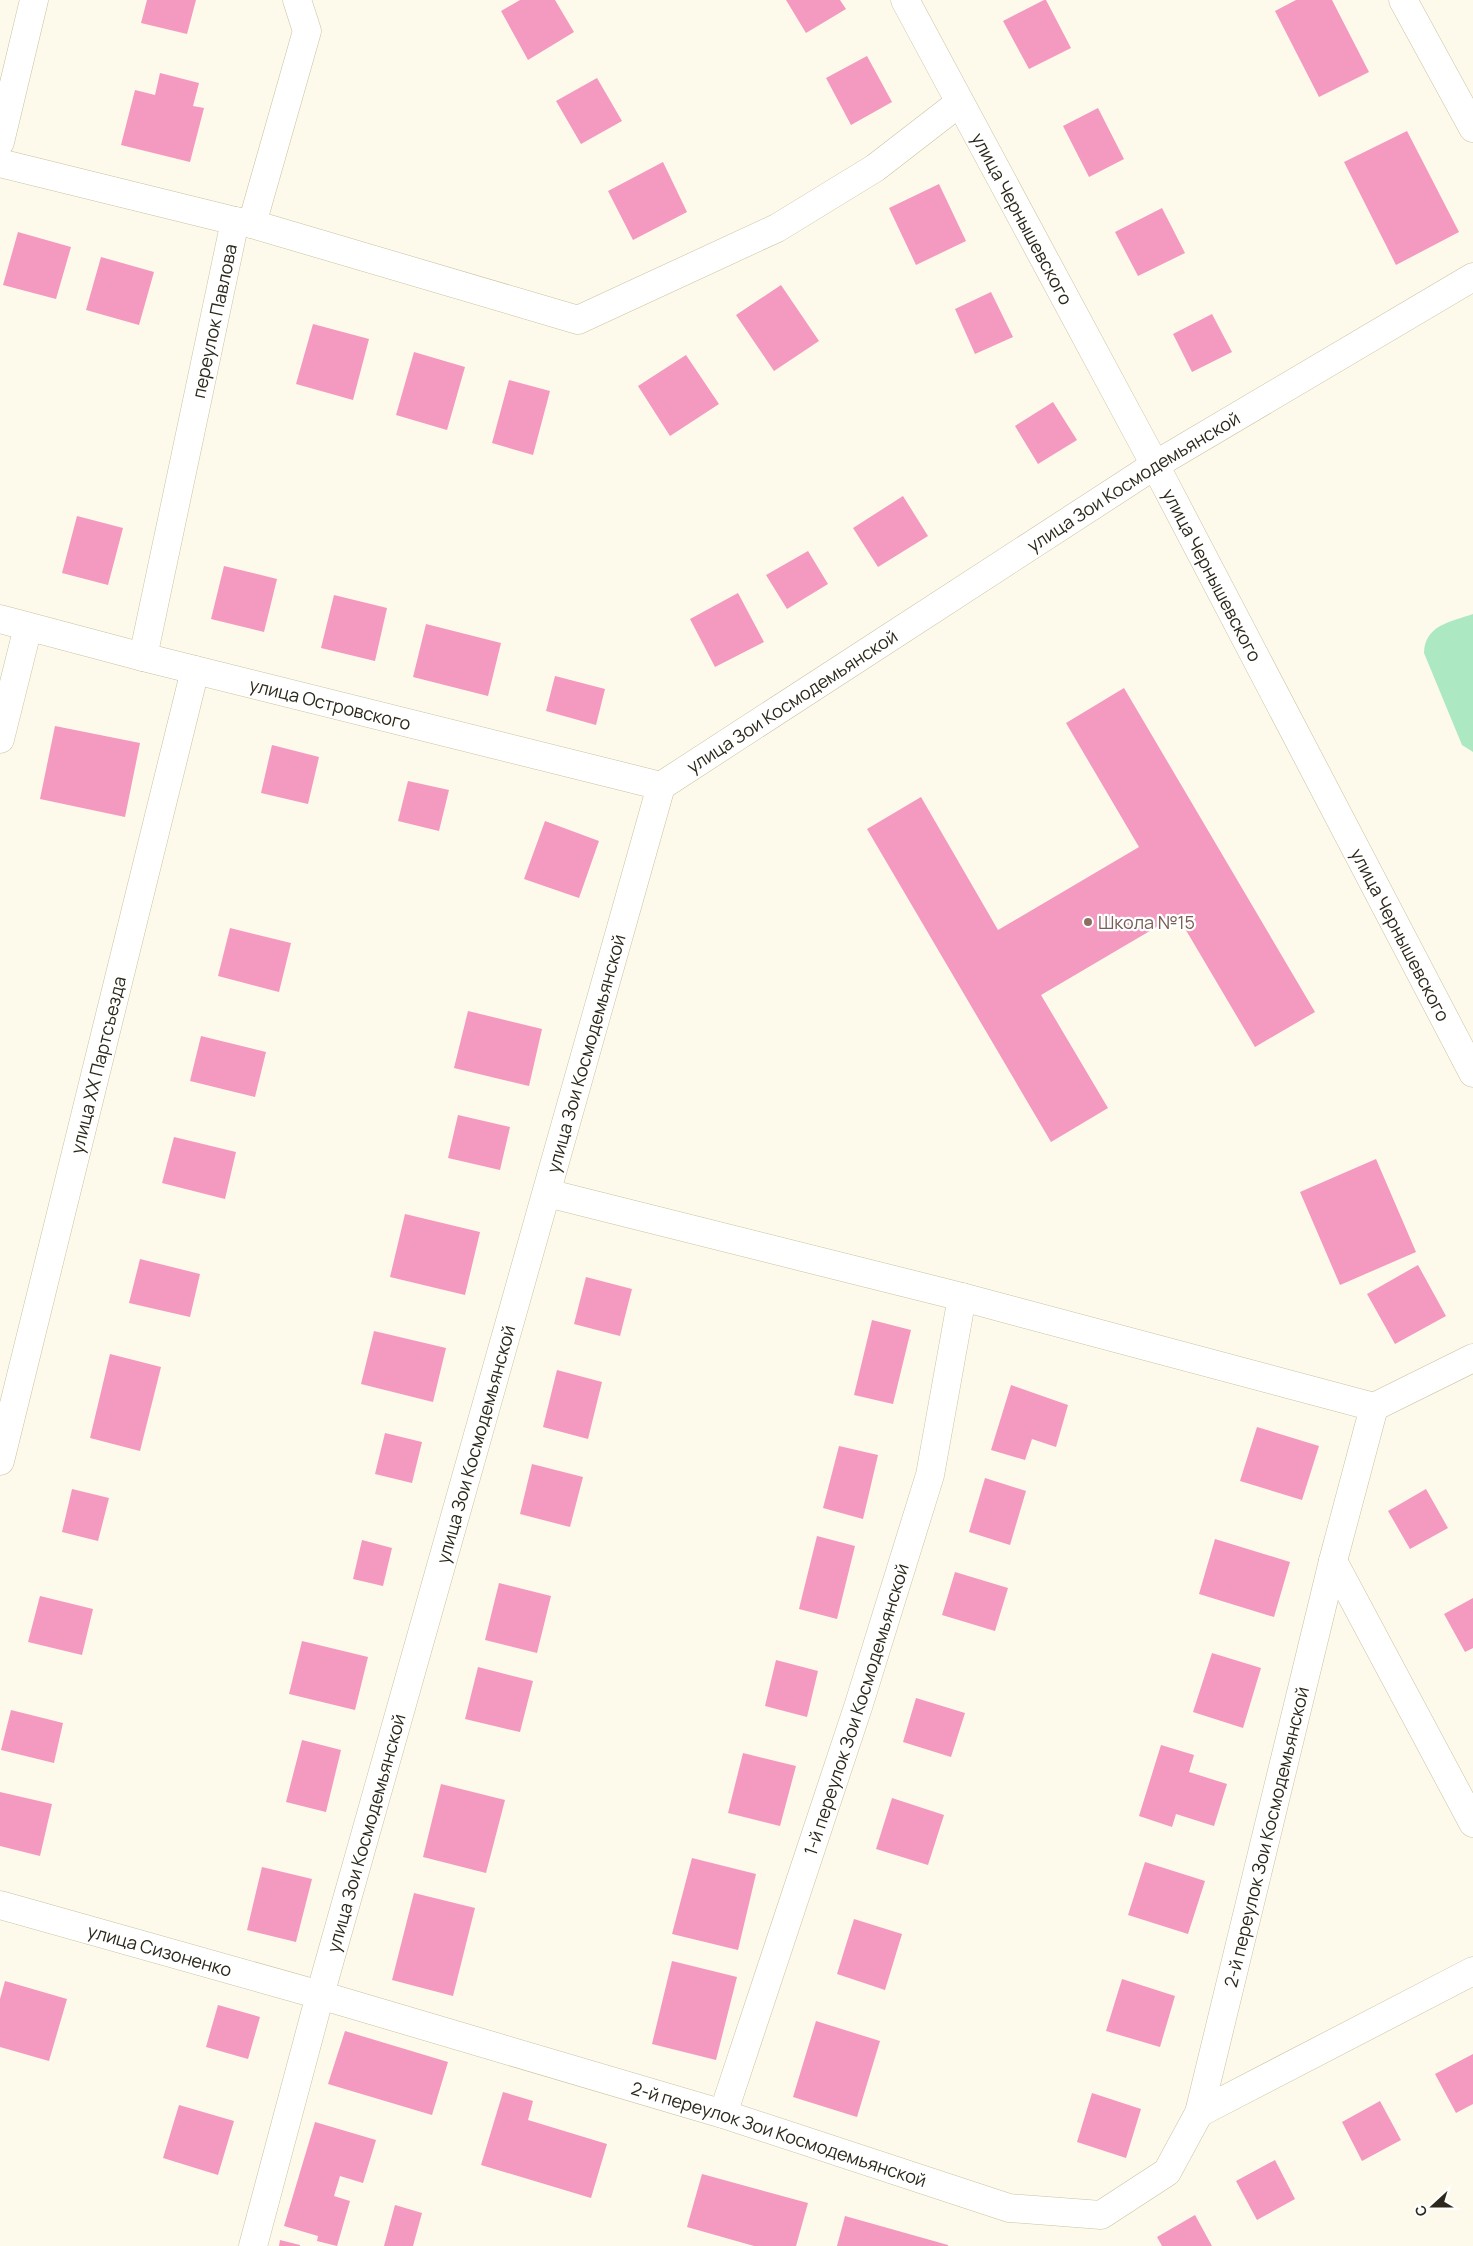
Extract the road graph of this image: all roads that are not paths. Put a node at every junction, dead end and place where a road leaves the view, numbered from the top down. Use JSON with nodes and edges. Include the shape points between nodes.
{"nodes":[{"id":1,"x":34,"y":0,"type":"edge"},
{"id":2,"x":297,"y":0,"type":"edge"},
{"id":3,"x":905,"y":0,"type":"edge"},
{"id":4,"x":1403,"y":0,"type":"edge"},
{"id":5,"x":959,"y":103,"type":"junction"},
{"id":6,"x":1473,"y":128,"type":"edge"},
{"id":7,"x":0,"y":142,"type":"edge"},
{"id":8,"x":0,"y":163,"type":"edge"},
{"id":9,"x":243,"y":222,"type":"junction"},
{"id":10,"x":1473,"y":277,"type":"edge"},
{"id":11,"x":1155,"y":465,"type":"junction"},
{"id":12,"x":0,"y":619,"type":"edge"},
{"id":13,"x":28,"y":627,"type":"junction"},
{"id":14,"x":143,"y":657,"type":"junction"},
{"id":15,"x":195,"y":670,"type":"junction"},
{"id":16,"x":0,"y":738,"type":"edge"},
{"id":17,"x":661,"y":786,"type":"junction"},
{"id":18,"x":1473,"y":1074,"type":"edge"},
{"id":19,"x":547,"y":1192,"type":"junction"},
{"id":20,"x":962,"y":1297,"type":"junction"},
{"id":21,"x":1473,"y":1358,"type":"edge"},
{"id":22,"x":1374,"y":1407,"type":"junction"},
{"id":23,"x":0,"y":1461,"type":"edge"},
{"id":24,"x":1333,"y":1561,"type":"junction"},
{"id":25,"x":1473,"y":1823,"type":"edge"},
{"id":26,"x":0,"y":1905,"type":"edge"},
{"id":27,"x":1473,"y":1972,"type":"edge"},
{"id":28,"x":320,"y":1995,"type":"junction"},
{"id":29,"x":1199,"y":2113,"type":"junction"},
{"id":30,"x":723,"y":2114,"type":"junction"},
{"id":31,"x":253,"y":2246,"type":"edge"}],
"edges":[{"from":1,"to":7,"type":"street"},
{"from":2,"to":9,"type":"street","via":[[307,31]]},
{"from":3,"to":5,"type":"street","name":"улица Чернышевского"},
{"from":4,"to":6,"type":"street"},
{"from":5,"to":9,"type":"street","via":[[875,168],[777,228],[578,320]]},
{"from":5,"to":11,"type":"street","name":"улица Чернышевского"},
{"from":8,"to":9,"type":"street","name":"переулок Павлова"},
{"from":9,"to":14,"type":"street","name":"переулок Павлова"},
{"from":10,"to":11,"type":"street","name":"улица Зои Космодемьянской"},
{"from":11,"to":17,"type":"street","name":"улица Зои Космодемьянской"},
{"from":11,"to":18,"type":"street","name":"улица Чернышевского"},
{"from":12,"to":13,"type":"street","name":"улица Островского"},
{"from":13,"to":14,"type":"street","name":"улица Островского"},
{"from":13,"to":16,"type":"street"},
{"from":14,"to":15,"type":"street","name":"улица Островского"},
{"from":15,"to":17,"type":"street","name":"улица Островского"},
{"from":15,"to":23,"type":"street","name":"улица ХХ Партсъезда"},
{"from":17,"to":19,"type":"street","name":"улица Зои Космодемьянской"},
{"from":19,"to":20,"type":"street"},
{"from":19,"to":28,"type":"street","name":"улица Зои Космодемьянской"},
{"from":20,"to":22,"type":"street"},
{"from":20,"to":30,"type":"street","name":"1-й переулок Зои Космодемьянской","via":[[930,1475],[859,1704]]},
{"from":21,"to":22,"type":"street"},
{"from":22,"to":24,"type":"street","name":"2-й переулок Зои Космодемьянской"},
{"from":24,"to":25,"type":"street"},
{"from":24,"to":29,"type":"street","name":"2-й переулок Зои Космодемьянской"},
{"from":26,"to":28,"type":"street","name":"улица Сизоненко"},
{"from":27,"to":29,"type":"street"},
{"from":28,"to":30,"type":"street","name":"2-й переулок Зои Космодемьянской"},
{"from":28,"to":31,"type":"street","name":"улица Зои Космодемьянской"},
{"from":29,"to":30,"type":"street","name":"2-й переулок Зои Космодемьянской","via":[[1168,2172],[1101,2215],[1010,2208]]}]}
